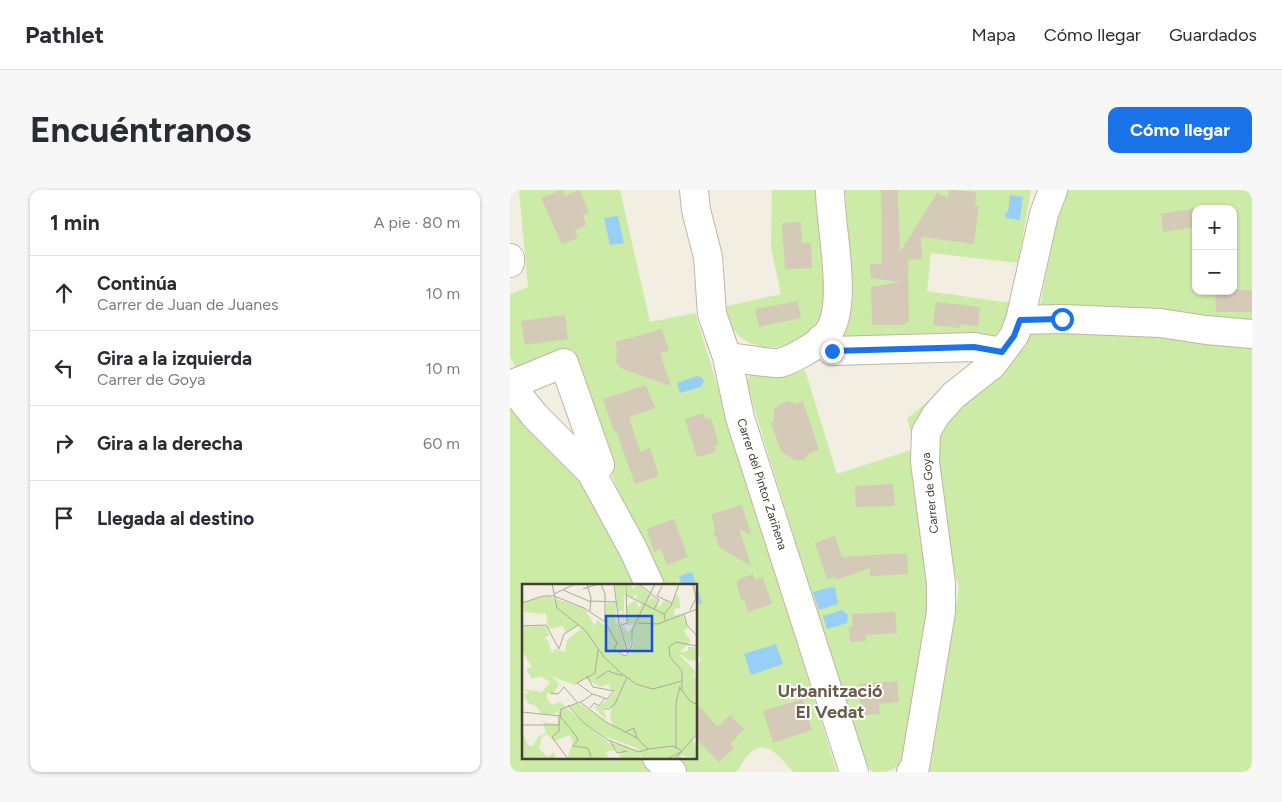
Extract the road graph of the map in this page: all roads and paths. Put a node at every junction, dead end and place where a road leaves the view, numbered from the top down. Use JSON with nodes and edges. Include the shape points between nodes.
{"nodes":[{"id":1,"x":694,"y":190,"type":"edge"},
{"id":2,"x":830,"y":190,"type":"edge"},
{"id":3,"x":1053,"y":190,"type":"edge"},
{"id":4,"x":510,"y":258,"type":"edge"},
{"id":5,"x":510,"y":263,"type":"edge"},
{"id":6,"x":1020,"y":320,"type":"junction"},
{"id":7,"x":1252,"y":334,"type":"edge"},
{"id":8,"x":820,"y":340,"type":"junction"},
{"id":9,"x":1002,"y":352,"type":"junction"},
{"id":10,"x":727,"y":357,"type":"junction"},
{"id":11,"x":510,"y":385,"type":"edge"},
{"id":12,"x":591,"y":472,"type":"junction"},
{"id":13,"x":649,"y":584,"type":"edge"},
{"id":14,"x":659,"y":760,"type":"edge"},
{"id":15,"x":672,"y":772,"type":"edge"},
{"id":16,"x":854,"y":772,"type":"edge"},
{"id":17,"x":910,"y":772,"type":"edge"}],
"edges":[{"from":1,"to":10,"type":"street","name":"Carrer del Pintor Zariñena","via":[[708,257],[712,314]]},
{"from":2,"to":8,"type":"street","via":[[838,309],[829,332]]},
{"from":3,"to":6,"type":"street","name":"Carrer de Goya","via":[[1044,214]]},
{"from":4,"to":5,"type":"street"},
{"from":6,"to":7,"type":"street","via":[[1160,323]]},
{"from":6,"to":9,"type":"street","name":"Carrer de Goya","via":[[1014,336]]},
{"from":8,"to":9,"type":"street","via":[[832,351],[974,347]]},
{"from":8,"to":10,"type":"street","via":[[780,363]]},
{"from":9,"to":17,"type":"street","name":"Carrer de Goya","via":[[954,395],[926,432],[925,462],[941,612],[915,767]]},
{"from":10,"to":16,"type":"street","name":"Carrer del Pintor Zariñena","via":[[740,418]]},
{"from":11,"to":12,"type":"street","via":[[535,416]]},
{"from":11,"to":12,"type":"street","via":[[564,363],[600,465]]},
{"from":12,"to":13,"type":"street"},
{"from":14,"to":15,"type":"street"}]}
